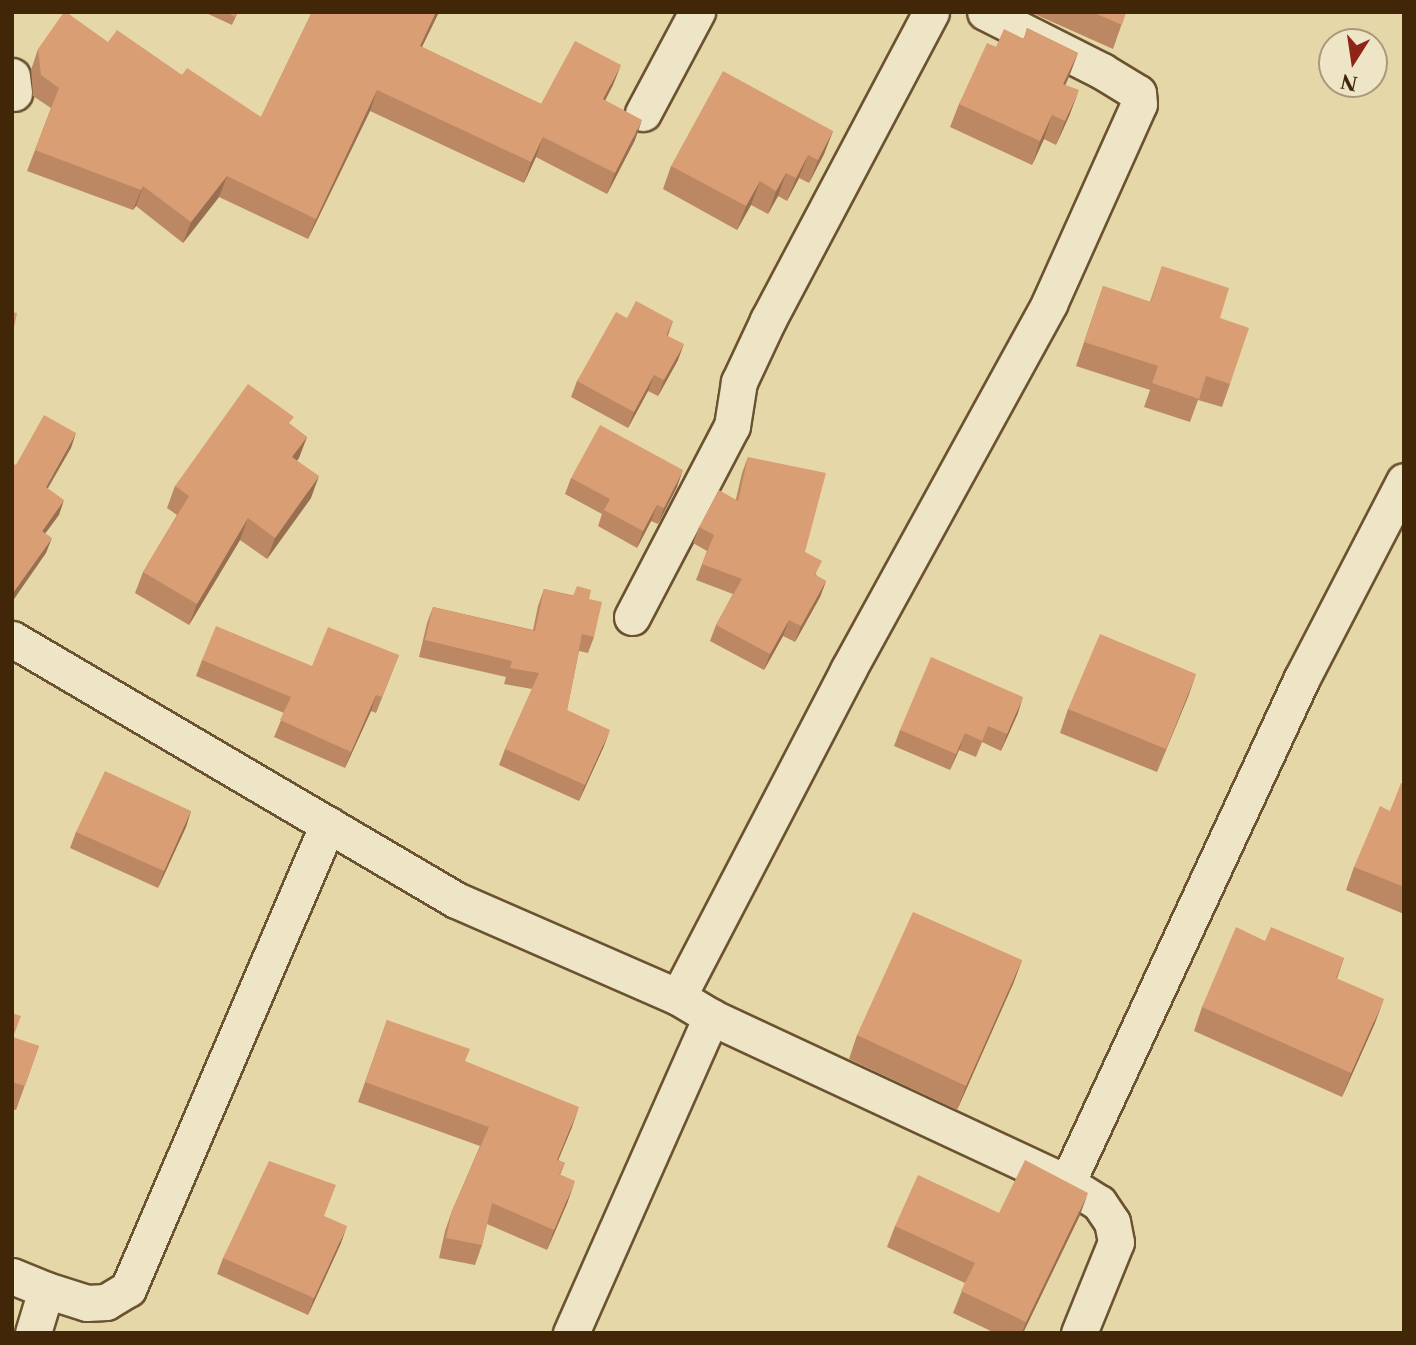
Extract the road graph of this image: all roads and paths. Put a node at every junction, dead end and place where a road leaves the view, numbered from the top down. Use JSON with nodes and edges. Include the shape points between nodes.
{"nodes":[{"id":1,"x":697,"y":12,"type":"edge"},
{"id":2,"x":931,"y":12,"type":"edge"},
{"id":3,"x":985,"y":12,"type":"edge"},
{"id":4,"x":643,"y":113,"type":"dead end"},
{"id":5,"x":1404,"y":481,"type":"edge"},
{"id":6,"x":632,"y":617,"type":"dead end"},
{"id":7,"x":12,"y":639,"type":"edge"},
{"id":8,"x":328,"y":824,"type":"junction"},
{"id":9,"x":678,"y":997,"type":"junction"},
{"id":10,"x":711,"y":1017,"type":"junction"},
{"id":11,"x":1067,"y":1183,"type":"junction"},
{"id":12,"x":12,"y":1276,"type":"edge"},
{"id":13,"x":46,"y":1290,"type":"junction"},
{"id":14,"x":33,"y":1333,"type":"edge"},
{"id":15,"x":571,"y":1333,"type":"edge"},
{"id":16,"x":1079,"y":1333,"type":"edge"}],
"edges":[{"from":1,"to":4,"type":"street"},
{"from":2,"to":6,"type":"street","via":[[768,320],[739,382],[732,426]]},
{"from":3,"to":9,"type":"street","via":[[1102,71],[1138,93],[1139,104],[1049,304],[848,670]]},
{"from":5,"to":11,"type":"street","via":[[1301,680]]},
{"from":7,"to":8,"type":"street"},
{"from":8,"to":9,"type":"street","via":[[456,900]]},
{"from":8,"to":13,"type":"street","via":[[128,1289],[106,1302],[87,1303]]},
{"from":9,"to":10,"type":"street"},
{"from":10,"to":11,"type":"street"},
{"from":10,"to":15,"type":"street"},
{"from":11,"to":16,"type":"street","via":[[1099,1203],[1112,1222],[1116,1242]]},
{"from":12,"to":13,"type":"street"},
{"from":13,"to":14,"type":"street"}]}
